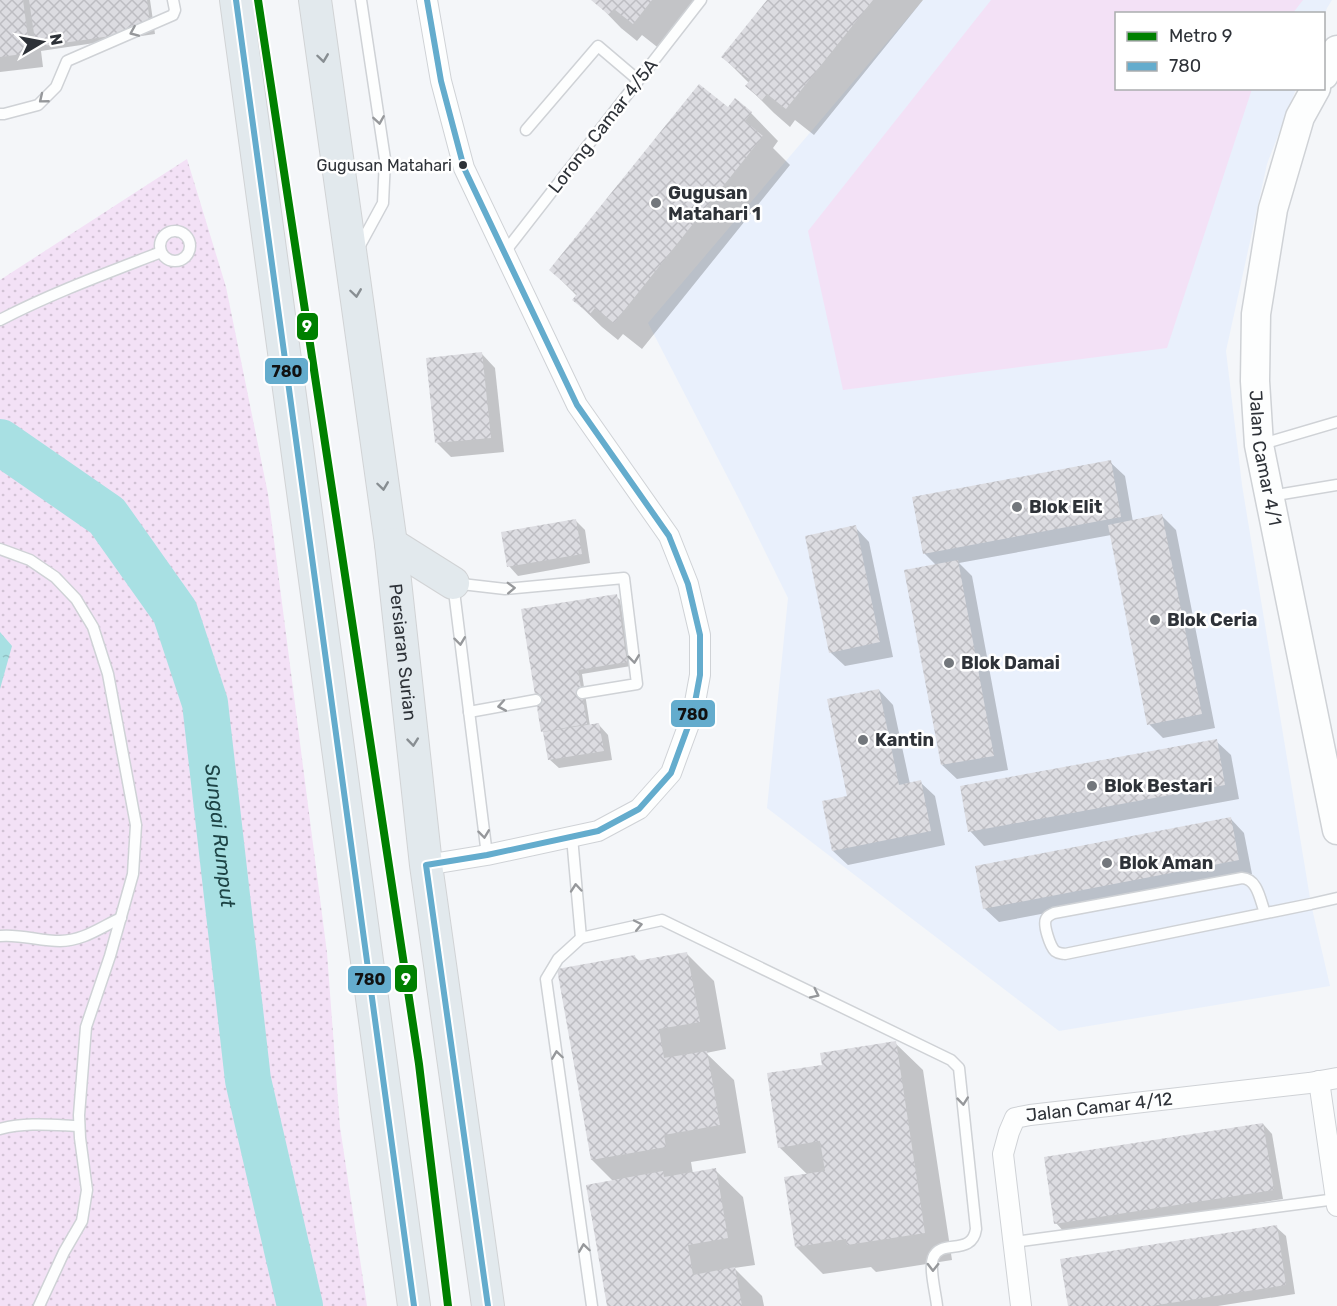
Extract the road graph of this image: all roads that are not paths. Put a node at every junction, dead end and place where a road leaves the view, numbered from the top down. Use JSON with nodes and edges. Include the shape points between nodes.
{"nodes":[{"id":1,"x":173,"y":0,"type":"edge"},
{"id":2,"x":236,"y":0,"type":"edge"},
{"id":3,"x":315,"y":0,"type":"edge"},
{"id":4,"x":361,"y":0,"type":"edge"},
{"id":5,"x":427,"y":0,"type":"edge"},
{"id":6,"x":701,"y":0,"type":"edge"},
{"id":7,"x":1337,"y":50,"type":"edge"},
{"id":8,"x":1325,"y":71,"type":"edge"},
{"id":9,"x":638,"y":80,"type":"junction"},
{"id":10,"x":1315,"y":90,"type":"edge"},
{"id":11,"x":0,"y":114,"type":"edge"},
{"id":12,"x":526,"y":130,"type":"dead end"},
{"id":13,"x":161,"y":252,"type":"dead end"},
{"id":14,"x":504,"y":253,"type":"junction"},
{"id":15,"x":352,"y":261,"type":"junction"},
{"id":16,"x":0,"y":320,"type":"edge"},
{"id":17,"x":1337,"y":422,"type":"edge"},
{"id":18,"x":1259,"y":445,"type":"junction"},
{"id":19,"x":1337,"y":485,"type":"edge"},
{"id":20,"x":1270,"y":496,"type":"junction"},
{"id":21,"x":392,"y":544,"type":"junction"},
{"id":22,"x":0,"y":549,"type":"edge"},
{"id":23,"x":453,"y":583,"type":"junction"},
{"id":24,"x":582,"y":693,"type":"dead end"},
{"id":25,"x":536,"y":700,"type":"dead end"},
{"id":26,"x":469,"y":712,"type":"junction"},
{"id":27,"x":1332,"y":781,"type":"edge"},
{"id":28,"x":1337,"y":830,"type":"edge"},
{"id":29,"x":572,"y":837,"type":"junction"},
{"id":30,"x":487,"y":855,"type":"junction"},
{"id":31,"x":426,"y":865,"type":"junction"},
{"id":32,"x":1337,"y":898,"type":"edge"},
{"id":33,"x":1265,"y":913,"type":"junction"},
{"id":34,"x":121,"y":918,"type":"junction"},
{"id":35,"x":0,"y":936,"type":"edge"},
{"id":36,"x":581,"y":938,"type":"junction"},
{"id":37,"x":1328,"y":1080,"type":"edge"},
{"id":38,"x":79,"y":1126,"type":"junction"},
{"id":39,"x":0,"y":1130,"type":"edge"},
{"id":40,"x":1336,"y":1202,"type":"edge"},
{"id":41,"x":1014,"y":1242,"type":"junction"},
{"id":42,"x":39,"y":1306,"type":"edge"},
{"id":43,"x":414,"y":1306,"type":"edge"},
{"id":44,"x":488,"y":1306,"type":"edge"},
{"id":45,"x":592,"y":1306,"type":"edge"},
{"id":46,"x":937,"y":1306,"type":"edge"},
{"id":47,"x":1021,"y":1306,"type":"edge"}],
"edges":[{"from":1,"to":11,"type":"lane","one_way":true,"via":[[172,15],[67,61],[56,87],[38,105]]},
{"from":2,"to":43,"type":"main road"},
{"from":3,"to":15,"type":"main road","name":"Persiaran Surian","one_way":true},
{"from":4,"to":15,"type":"lane","one_way":true,"via":[[385,159],[383,203]]},
{"from":5,"to":14,"type":"street","via":[[441,81],[464,168]]},
{"from":6,"to":9,"type":"lane","name":"Lorong Camar 4/5A"},
{"from":7,"to":8,"type":"street"},
{"from":9,"to":12,"type":"lane","via":[[598,46]]},
{"from":9,"to":14,"type":"lane","name":"Lorong Camar 4/5A"},
{"from":10,"to":18,"type":"street","name":"Jalan Camar 4/1","via":[[1300,117],[1273,209],[1256,314]]},
{"from":13,"to":16,"type":"lane","via":[[63,290]]},
{"from":14,"to":29,"type":"street","via":[[578,405],[669,536],[688,584],[700,634],[700,675],[693,713],[671,773],[639,809],[598,831]]},
{"from":15,"to":21,"type":"main road","name":"Persiaran Surian","one_way":true},
{"from":17,"to":18,"type":"lane"},
{"from":18,"to":20,"type":"street","name":"Jalan Camar 4/1"},
{"from":19,"to":20,"type":"lane"},
{"from":20,"to":27,"type":"street","name":"Jalan Camar 4/1"},
{"from":21,"to":23,"type":"main road"},
{"from":21,"to":31,"type":"main road","name":"Persiaran Surian","one_way":true},
{"from":22,"to":34,"type":"lane","via":[[30,560],[55,577],[76,599],[93,627],[108,674],[136,825],[133,874]]},
{"from":23,"to":24,"type":"lane","one_way":true,"via":[[506,588],[624,578],[637,684]]},
{"from":23,"to":26,"type":"lane","one_way":true},
{"from":25,"to":26,"type":"lane","one_way":true},
{"from":26,"to":30,"type":"lane","one_way":true},
{"from":27,"to":28,"type":"street","name":"Jalan Camar 4/1"},
{"from":29,"to":30,"type":"street"},
{"from":36,"to":29,"type":"lane","one_way":true},
{"from":30,"to":31,"type":"street"},
{"from":31,"to":44,"type":"main road","name":"Persiaran Surian"},
{"from":32,"to":33,"type":"lane"},
{"from":33,"to":33,"type":"lane","via":[[1065,954],[1054,950],[1045,928],[1045,921],[1054,913],[1242,878],[1255,885]]},
{"from":34,"to":35,"type":"lane","via":[[85,936],[63,941]]},
{"from":34,"to":38,"type":"lane","via":[[86,1027]]},
{"from":45,"to":36,"type":"lane","one_way":true,"via":[[546,979],[558,959]]},
{"from":36,"to":46,"type":"lane","one_way":true,"via":[[662,920],[940,1055],[959,1068],[976,1229],[970,1242],[945,1248],[933,1258]]},
{"from":37,"to":40,"type":"street"},
{"from":37,"to":41,"type":"street","name":"Jalan Camar 4/12","via":[[1015,1118],[1003,1154]]},
{"from":38,"to":39,"type":"lane","via":[[15,1125]]},
{"from":38,"to":42,"type":"lane","via":[[87,1190],[82,1221]]},
{"from":40,"to":41,"type":"lane"},
{"from":41,"to":47,"type":"street","name":"Jalan Camar 4/12"}]}
